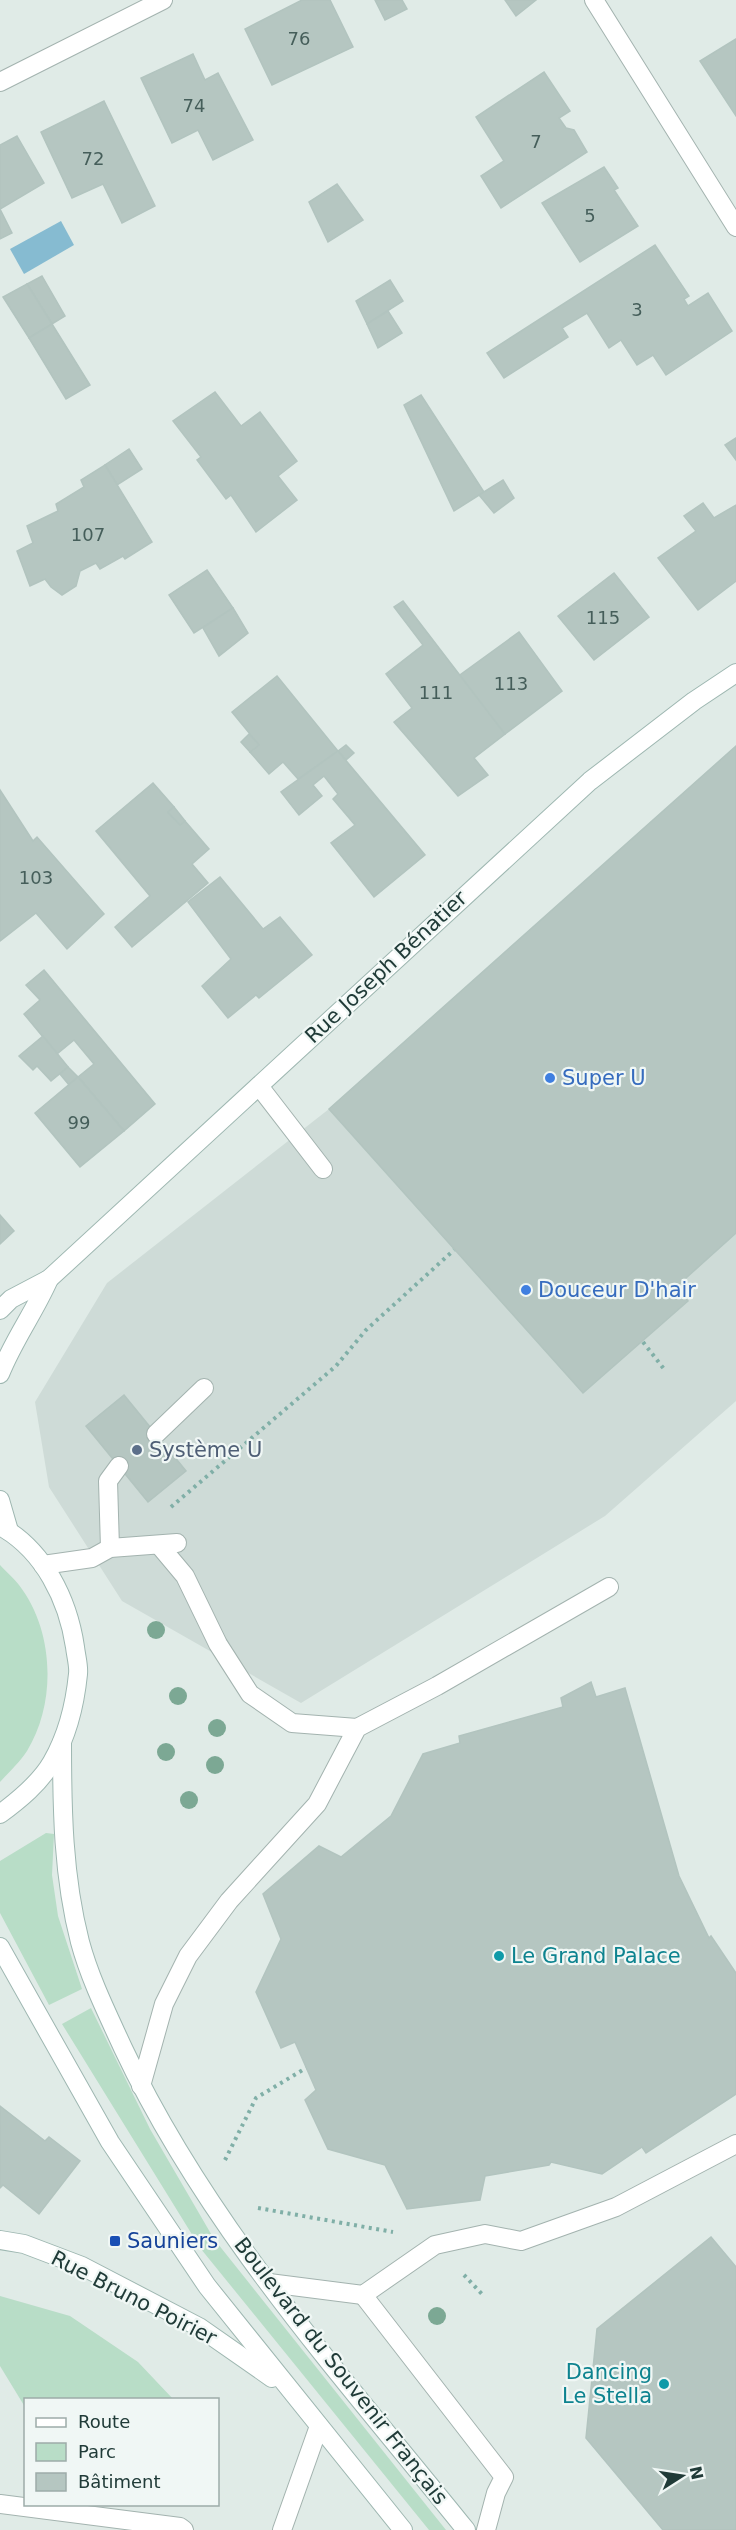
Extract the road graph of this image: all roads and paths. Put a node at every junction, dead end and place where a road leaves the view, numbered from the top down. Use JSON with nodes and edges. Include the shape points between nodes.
{"nodes":[{"id":1,"x":163,"y":0,"type":"edge"},
{"id":2,"x":594,"y":0,"type":"edge"},
{"id":3,"x":0,"y":81,"type":"edge"},
{"id":4,"x":736,"y":227,"type":"edge"},
{"id":5,"x":736,"y":673,"type":"edge"},
{"id":6,"x":259,"y":1086,"type":"junction"},
{"id":7,"x":323,"y":1169,"type":"dead end"},
{"id":8,"x":454,"y":1250,"type":"dead end"},
{"id":9,"x":50,"y":1279,"type":"junction"},
{"id":10,"x":0,"y":1310,"type":"edge"},
{"id":11,"x":643,"y":1342,"type":"dead end"},
{"id":12,"x":664,"y":1369,"type":"dead end"},
{"id":13,"x":0,"y":1374,"type":"edge"},
{"id":14,"x":204,"y":1388,"type":"dead end"},
{"id":15,"x":156,"y":1434,"type":"dead end"},
{"id":16,"x":119,"y":1466,"type":"dead end"},
{"id":17,"x":0,"y":1500,"type":"edge"},
{"id":18,"x":165,"y":1513,"type":"dead end"},
{"id":19,"x":5,"y":1528,"type":"edge"},
{"id":20,"x":110,"y":1548,"type":"junction"},
{"id":21,"x":43,"y":1565,"type":"junction"},
{"id":22,"x":609,"y":1587,"type":"dead end"},
{"id":23,"x":357,"y":1728,"type":"junction"},
{"id":24,"x":62,"y":1742,"type":"junction"},
{"id":25,"x":0,"y":1814,"type":"edge"},
{"id":26,"x":0,"y":1947,"type":"edge"},
{"id":27,"x":306,"y":2068,"type":"dead end"},
{"id":28,"x":141,"y":2086,"type":"junction"},
{"id":29,"x":736,"y":2144,"type":"edge"},
{"id":30,"x":225,"y":2160,"type":"dead end"},
{"id":31,"x":258,"y":2208,"type":"dead end"},
{"id":32,"x":0,"y":2240,"type":"edge"},
{"id":33,"x":435,"y":2245,"type":"junction"},
{"id":34,"x":268,"y":2283,"type":"junction"},
{"id":35,"x":482,"y":2294,"type":"dead end"},
{"id":36,"x":363,"y":2295,"type":"junction"},
{"id":37,"x":291,"y":2391,"type":"junction"},
{"id":38,"x":319,"y":2426,"type":"junction"},
{"id":39,"x":0,"y":2504,"type":"edge"},
{"id":40,"x":184,"y":2530,"type":"edge"},
{"id":41,"x":282,"y":2530,"type":"edge"},
{"id":42,"x":403,"y":2530,"type":"edge"},
{"id":43,"x":466,"y":2530,"type":"edge"},
{"id":44,"x":486,"y":2530,"type":"edge"}],
"edges":[{"from":1,"to":3,"type":"main road"},
{"from":2,"to":4,"type":"main road"},
{"from":5,"to":6,"type":"main road","name":"Rue Joseph Bénatier","via":[[590,782]]},
{"from":6,"to":7,"type":"main road"},
{"from":6,"to":9,"type":"main road","name":"Rue Joseph Bénatier"},
{"from":8,"to":18,"type":"path","via":[[366,1330],[336,1366]]},
{"from":9,"to":10,"type":"main road","name":"Rue Joseph Bénatier","via":[[11,1299]]},
{"from":9,"to":13,"type":"main road","name":"Rue Joseph Bénatier","via":[[34,1312],[13,1341]]},
{"from":11,"to":12,"type":"path"},
{"from":14,"to":15,"type":"main road"},
{"from":16,"to":20,"type":"main road","via":[[108,1481]]},
{"from":17,"to":19,"type":"main road"},
{"from":19,"to":21,"type":"main road"},
{"from":20,"to":21,"type":"main road","via":[[92,1558]]},
{"from":20,"to":23,"type":"main road","via":[[168,1544],[218,1644],[250,1694],[292,1723]]},
{"from":21,"to":24,"type":"main road","via":[[70,1620],[78,1672]]},
{"from":22,"to":23,"type":"main road"},
{"from":23,"to":28,"type":"main road","via":[[317,1804],[229,1901],[188,1956],[164,2004]]},
{"from":24,"to":25,"type":"main road","via":[[43,1774],[21,1799]]},
{"from":24,"to":28,"type":"main road","name":"Boulevard du Souvenir Français","via":[[64,1835],[73,1913],[98,1993]]},
{"from":26,"to":37,"type":"main road","via":[[110,2142],[207,2286]]},
{"from":27,"to":30,"type":"path","via":[[256,2098]]},
{"from":28,"to":34,"type":"main road","name":"Boulevard du Souvenir Français","via":[[164,2129]]},
{"from":29,"to":33,"type":"main road","via":[[616,2207],[521,2241],[485,2234]]},
{"from":31,"to":33,"type":"path","via":[[379,2228]]},
{"from":32,"to":37,"type":"main road","name":"Rue Bruno Poirier","via":[[63,2258],[199,2327]]},
{"from":33,"to":35,"type":"path"},
{"from":33,"to":36,"type":"main road"},
{"from":34,"to":36,"type":"main road"},
{"from":34,"to":43,"type":"main road","name":"Boulevard du Souvenir Français"},
{"from":36,"to":44,"type":"main road","via":[[504,2477]]},
{"from":37,"to":38,"type":"main road"},
{"from":38,"to":41,"type":"main road"},
{"from":38,"to":42,"type":"main road"},
{"from":39,"to":40,"type":"main road"}]}
